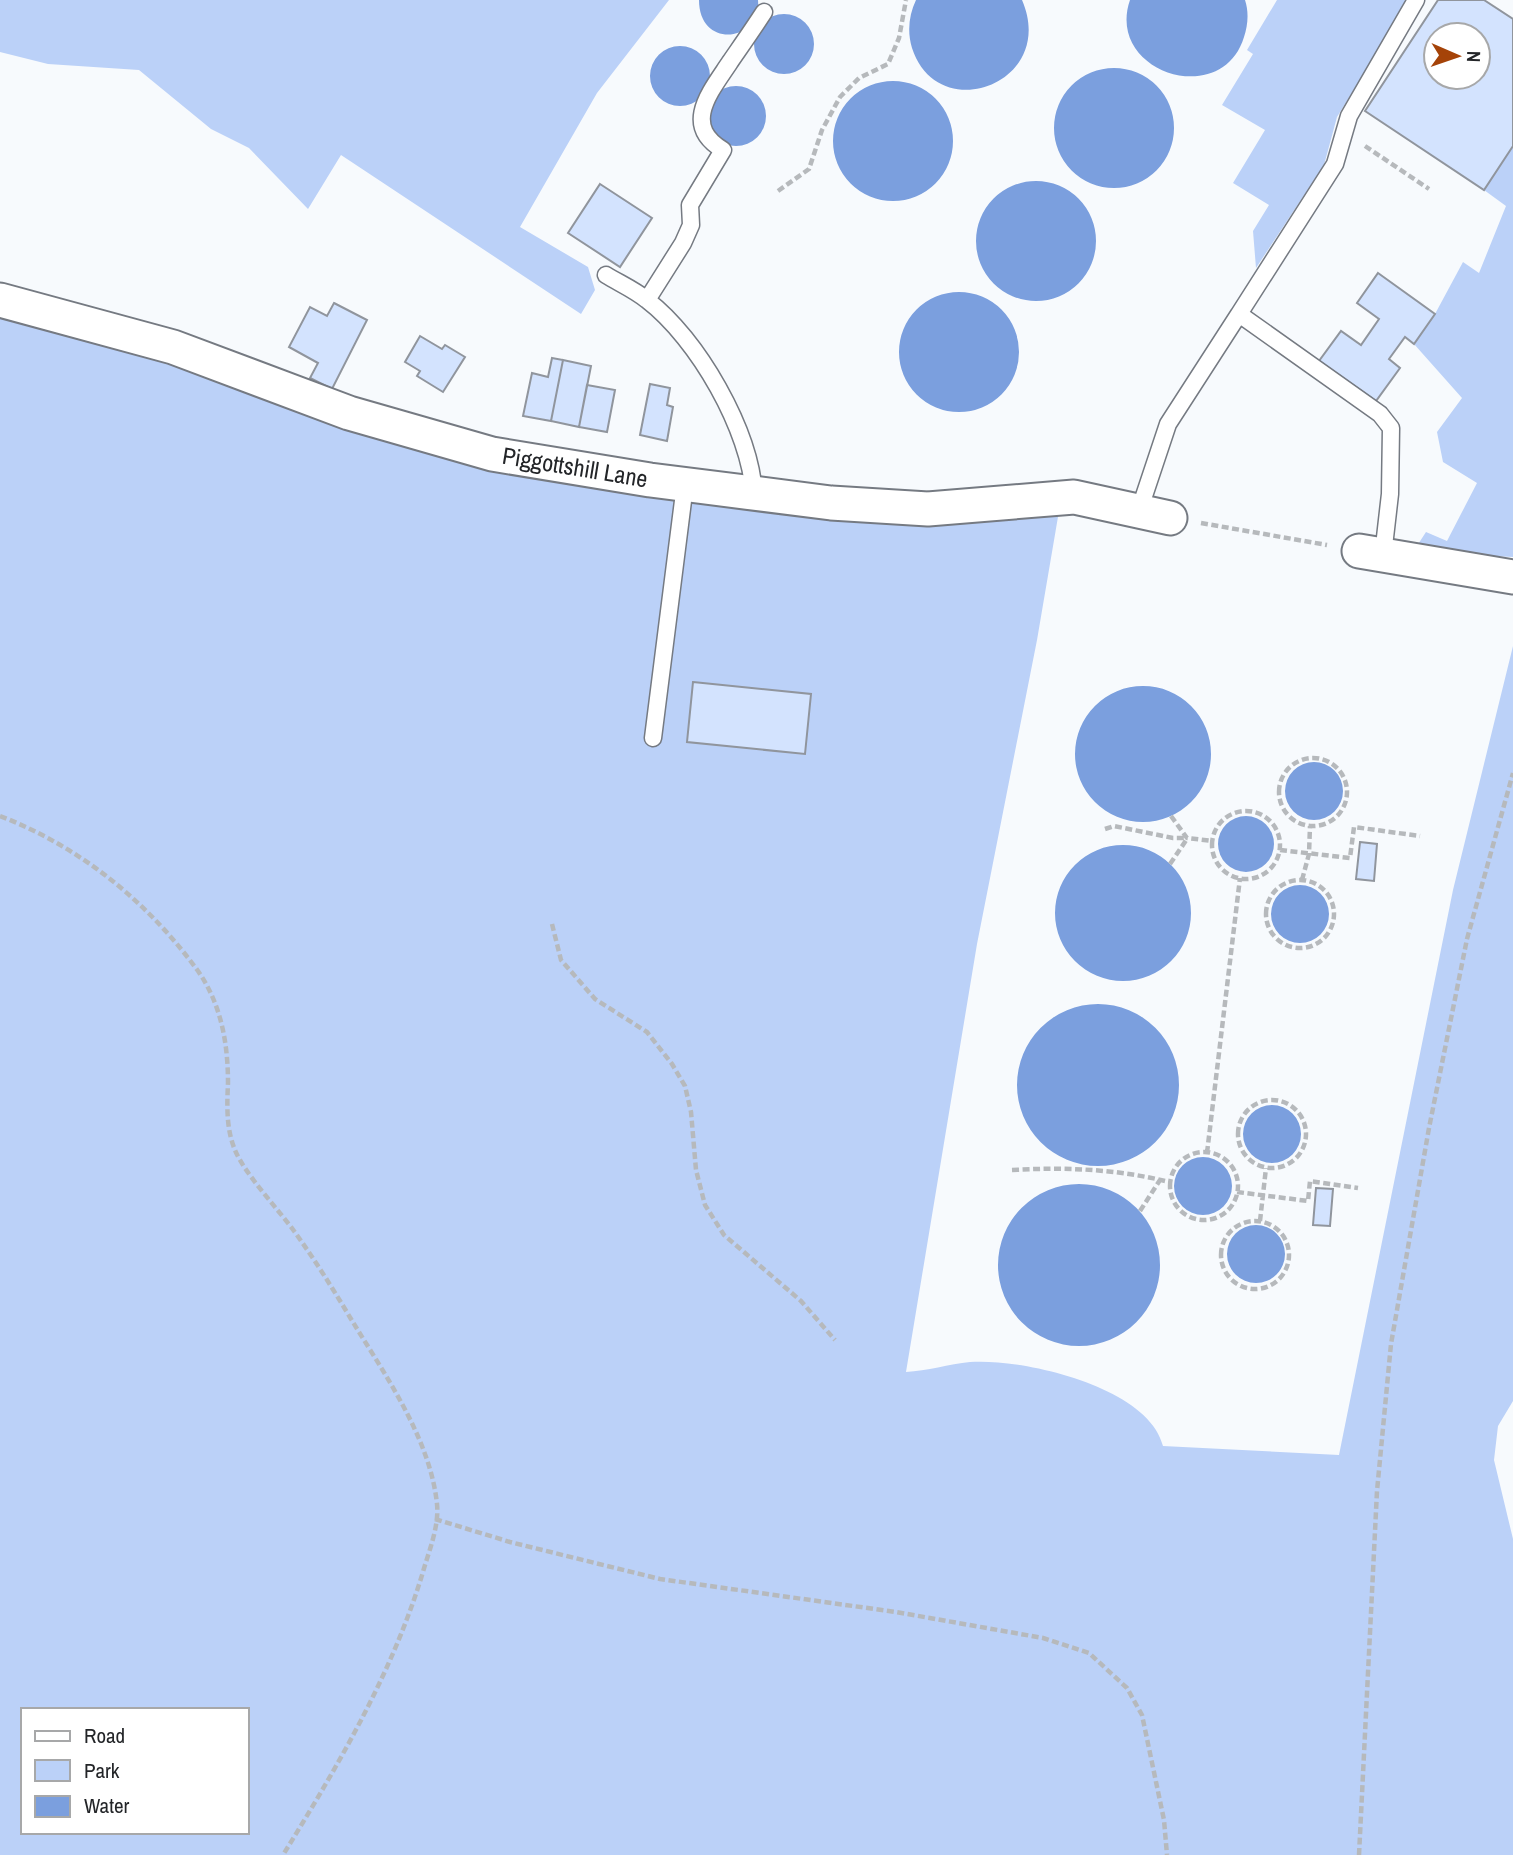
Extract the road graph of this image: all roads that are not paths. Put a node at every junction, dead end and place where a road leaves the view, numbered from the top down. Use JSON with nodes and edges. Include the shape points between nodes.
{"nodes":[{"id":1,"x":1416,"y":0,"type":"edge"},
{"id":2,"x":764,"y":12,"type":"dead end"},
{"id":3,"x":606,"y":275,"type":"dead end"},
{"id":4,"x":0,"y":300,"type":"edge"},
{"id":5,"x":647,"y":300,"type":"junction"},
{"id":6,"x":1240,"y":314,"type":"junction"},
{"id":7,"x":685,"y":485,"type":"junction"},
{"id":8,"x":754,"y":494,"type":"junction"},
{"id":9,"x":1155,"y":514,"type":"joint"},
{"id":10,"x":1371,"y":553,"type":"joint"},
{"id":11,"x":1513,"y":577,"type":"edge"},
{"id":12,"x":653,"y":738,"type":"dead end"}],
"edges":[{"from":1,"to":6,"type":"lane","via":[[1349,116],[1335,164]]},
{"from":2,"to":5,"type":"lane","via":[[705,100],[702,126],[723,150],[690,205],[691,225],[683,243]]},
{"from":3,"to":5,"type":"lane"},
{"from":4,"to":7,"type":"street","name":"Piggottshill Lane","via":[[173,347],[349,413],[492,454]]},
{"from":5,"to":8,"type":"lane","via":[[692,344],[735,421]]},
{"from":6,"to":9,"type":"lane","via":[[1168,424]]},
{"from":6,"to":10,"type":"lane","via":[[1380,414],[1391,428],[1390,494]]},
{"from":7,"to":8,"type":"street","name":"Piggottshill Lane"},
{"from":7,"to":12,"type":"lane"},
{"from":8,"to":9,"type":"street","name":"Piggottshill Lane","via":[[928,509],[1074,498]]},
{"from":10,"to":11,"type":"street"}]}
